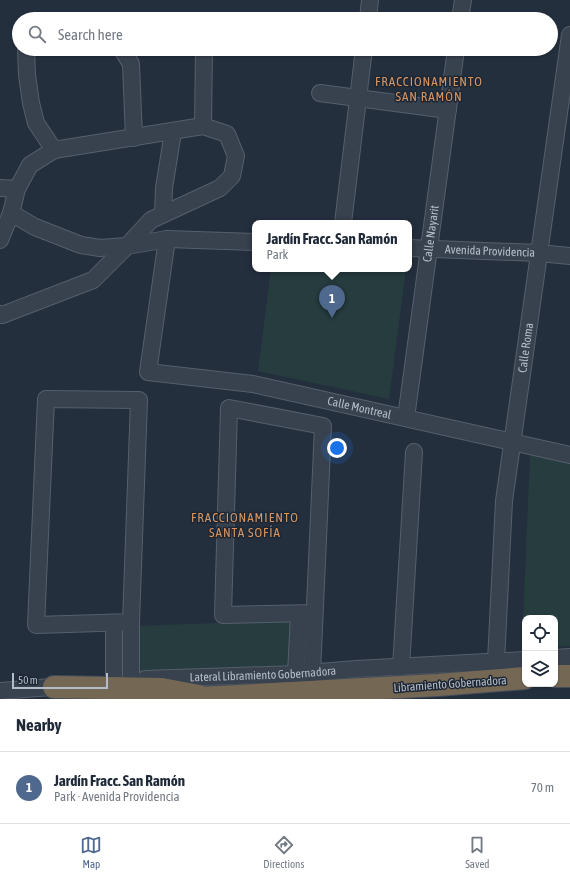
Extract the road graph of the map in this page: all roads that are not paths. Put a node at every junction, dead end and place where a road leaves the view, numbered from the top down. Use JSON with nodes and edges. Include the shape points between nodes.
{"nodes":[{"id":1,"x":370,"y":0,"type":"edge"},
{"id":2,"x":463,"y":0,"type":"edge"},
{"id":3,"x":369,"y":12,"type":"edge"},
{"id":4,"x":461,"y":12,"type":"edge"},
{"id":5,"x":570,"y":35,"type":"edge"},
{"id":6,"x":26,"y":56,"type":"edge"},
{"id":7,"x":126,"y":56,"type":"edge"},
{"id":8,"x":204,"y":56,"type":"edge"},
{"id":9,"x":363,"y":56,"type":"edge"},
{"id":10,"x":455,"y":56,"type":"edge"},
{"id":11,"x":320,"y":93,"type":"dead end"},
{"id":12,"x":358,"y":98,"type":"junction"},
{"id":13,"x":448,"y":110,"type":"junction"},
{"id":14,"x":203,"y":126,"type":"junction"},
{"id":15,"x":173,"y":132,"type":"junction"},
{"id":16,"x":134,"y":138,"type":"junction"},
{"id":17,"x":54,"y":150,"type":"junction"},
{"id":18,"x":0,"y":188,"type":"edge"},
{"id":19,"x":17,"y":189,"type":"junction"},
{"id":20,"x":11,"y":213,"type":"junction"},
{"id":21,"x":163,"y":214,"type":"junction"},
{"id":22,"x":343,"y":220,"type":"edge"},
{"id":23,"x":167,"y":239,"type":"junction"},
{"id":24,"x":0,"y":240,"type":"edge"},
{"id":25,"x":252,"y":242,"type":"edge"},
{"id":26,"x":126,"y":246,"type":"junction"},
{"id":27,"x":412,"y":248,"type":"edge"},
{"id":28,"x":429,"y":249,"type":"junction"},
{"id":29,"x":539,"y":253,"type":"junction"},
{"id":30,"x":570,"y":256,"type":"edge"},
{"id":31,"x":0,"y":314,"type":"edge"},
{"id":32,"x":406,"y":418,"type":"junction"},
{"id":33,"x":512,"y":442,"type":"junction"},
{"id":34,"x":414,"y":452,"type":"dead end"},
{"id":35,"x":570,"y":454,"type":"edge"},
{"id":36,"x":306,"y":613,"type":"junction"},
{"id":37,"x":131,"y":622,"type":"junction"},
{"id":38,"x":114,"y":623,"type":"junction"},
{"id":39,"x":570,"y":657,"type":"edge"},
{"id":40,"x":558,"y":658,"type":"edge"},
{"id":41,"x":522,"y":660,"type":"edge"},
{"id":42,"x":496,"y":661,"type":"junction"},
{"id":43,"x":401,"y":667,"type":"junction"},
{"id":44,"x":304,"y":673,"type":"junction"},
{"id":45,"x":558,"y":676,"type":"edge"},
{"id":46,"x":570,"y":676,"type":"edge"},
{"id":47,"x":522,"y":678,"type":"edge"},
{"id":48,"x":131,"y":680,"type":"junction"},
{"id":49,"x":114,"y":681,"type":"junction"},
{"id":50,"x":54,"y":687,"type":"junction"},
{"id":51,"x":0,"y":691,"type":"edge"},
{"id":52,"x":204,"y":697,"type":"junction"},
{"id":53,"x":182,"y":699,"type":"edge"}],
"edges":[{"from":1,"to":3,"type":"street"},
{"from":2,"to":4,"type":"street"},
{"from":5,"to":29,"type":"street","name":"Calle Roma"},
{"from":6,"to":17,"type":"street","via":[[36,124]]},
{"from":7,"to":16,"type":"street","via":[[131,64]]},
{"from":8,"to":14,"type":"street"},
{"from":9,"to":12,"type":"street"},
{"from":10,"to":13,"type":"street","name":"Calle Nayarit"},
{"from":11,"to":12,"type":"street"},
{"from":12,"to":13,"type":"street"},
{"from":12,"to":22,"type":"street"},
{"from":13,"to":28,"type":"street","name":"Calle Nayarit"},
{"from":14,"to":15,"type":"street"},
{"from":14,"to":21,"type":"street","via":[[227,134],[236,156],[232,176],[220,188]]},
{"from":15,"to":16,"type":"street"},
{"from":15,"to":21,"type":"street","via":[[164,188]]},
{"from":16,"to":17,"type":"street"},
{"from":17,"to":19,"type":"street","via":[[30,165]]},
{"from":18,"to":19,"type":"street"},
{"from":19,"to":20,"type":"street"},
{"from":20,"to":24,"type":"street"},
{"from":20,"to":26,"type":"street","via":[[35,227],[81,245],[100,248]]},
{"from":21,"to":26,"type":"street","via":[[151,220]]},
{"from":23,"to":25,"type":"street"},
{"from":23,"to":26,"type":"street"},
{"from":23,"to":32,"type":"street","name":"Calle Montreal","via":[[148,372],[253,384]]},
{"from":26,"to":31,"type":"street","via":[[93,280]]},
{"from":27,"to":28,"type":"street","name":"Avenida Providencia"},
{"from":28,"to":29,"type":"street","name":"Avenida Providencia"},
{"from":28,"to":32,"type":"street","name":"Calle Nayarit"},
{"from":29,"to":30,"type":"street","name":"Avenida Providencia"},
{"from":29,"to":33,"type":"street","name":"Calle Roma"},
{"from":32,"to":33,"type":"street","name":"Calle Montreal"},
{"from":33,"to":35,"type":"street","name":"Calle Montreal"},
{"from":33,"to":42,"type":"street","name":"Calle Roma","via":[[504,501]]},
{"from":34,"to":43,"type":"street"},
{"from":36,"to":36,"type":"street","via":[[323,426],[229,408],[223,615]]},
{"from":36,"to":44,"type":"street"},
{"from":37,"to":38,"type":"street"},
{"from":37,"to":38,"type":"street","via":[[139,400],[46,399],[36,625]]},
{"from":37,"to":48,"type":"street"},
{"from":38,"to":49,"type":"street"},
{"from":39,"to":40,"type":"street"},
{"from":41,"to":42,"type":"street","name":"Lateral Libramiento Gobernadora"},
{"from":42,"to":43,"type":"street","name":"Lateral Libramiento Gobernadora"},
{"from":43,"to":44,"type":"street","name":"Lateral Libramiento Gobernadora"},
{"from":44,"to":48,"type":"street","name":"Lateral Libramiento Gobernadora"},
{"from":45,"to":46,"type":"highway"},
{"from":47,"to":52,"type":"highway","name":"Libramiento Gobernadora"},
{"from":48,"to":49,"type":"street","name":"Lateral Libramiento Gobernadora"},
{"from":49,"to":50,"type":"street","name":"Lateral Libramiento Gobernadora"},
{"from":50,"to":51,"type":"street","name":"Lateral Libramiento Gobernadora"},
{"from":50,"to":52,"type":"highway","via":[[162,690]]},
{"from":52,"to":53,"type":"highway","name":"Libramiento Gobernadora"}]}
